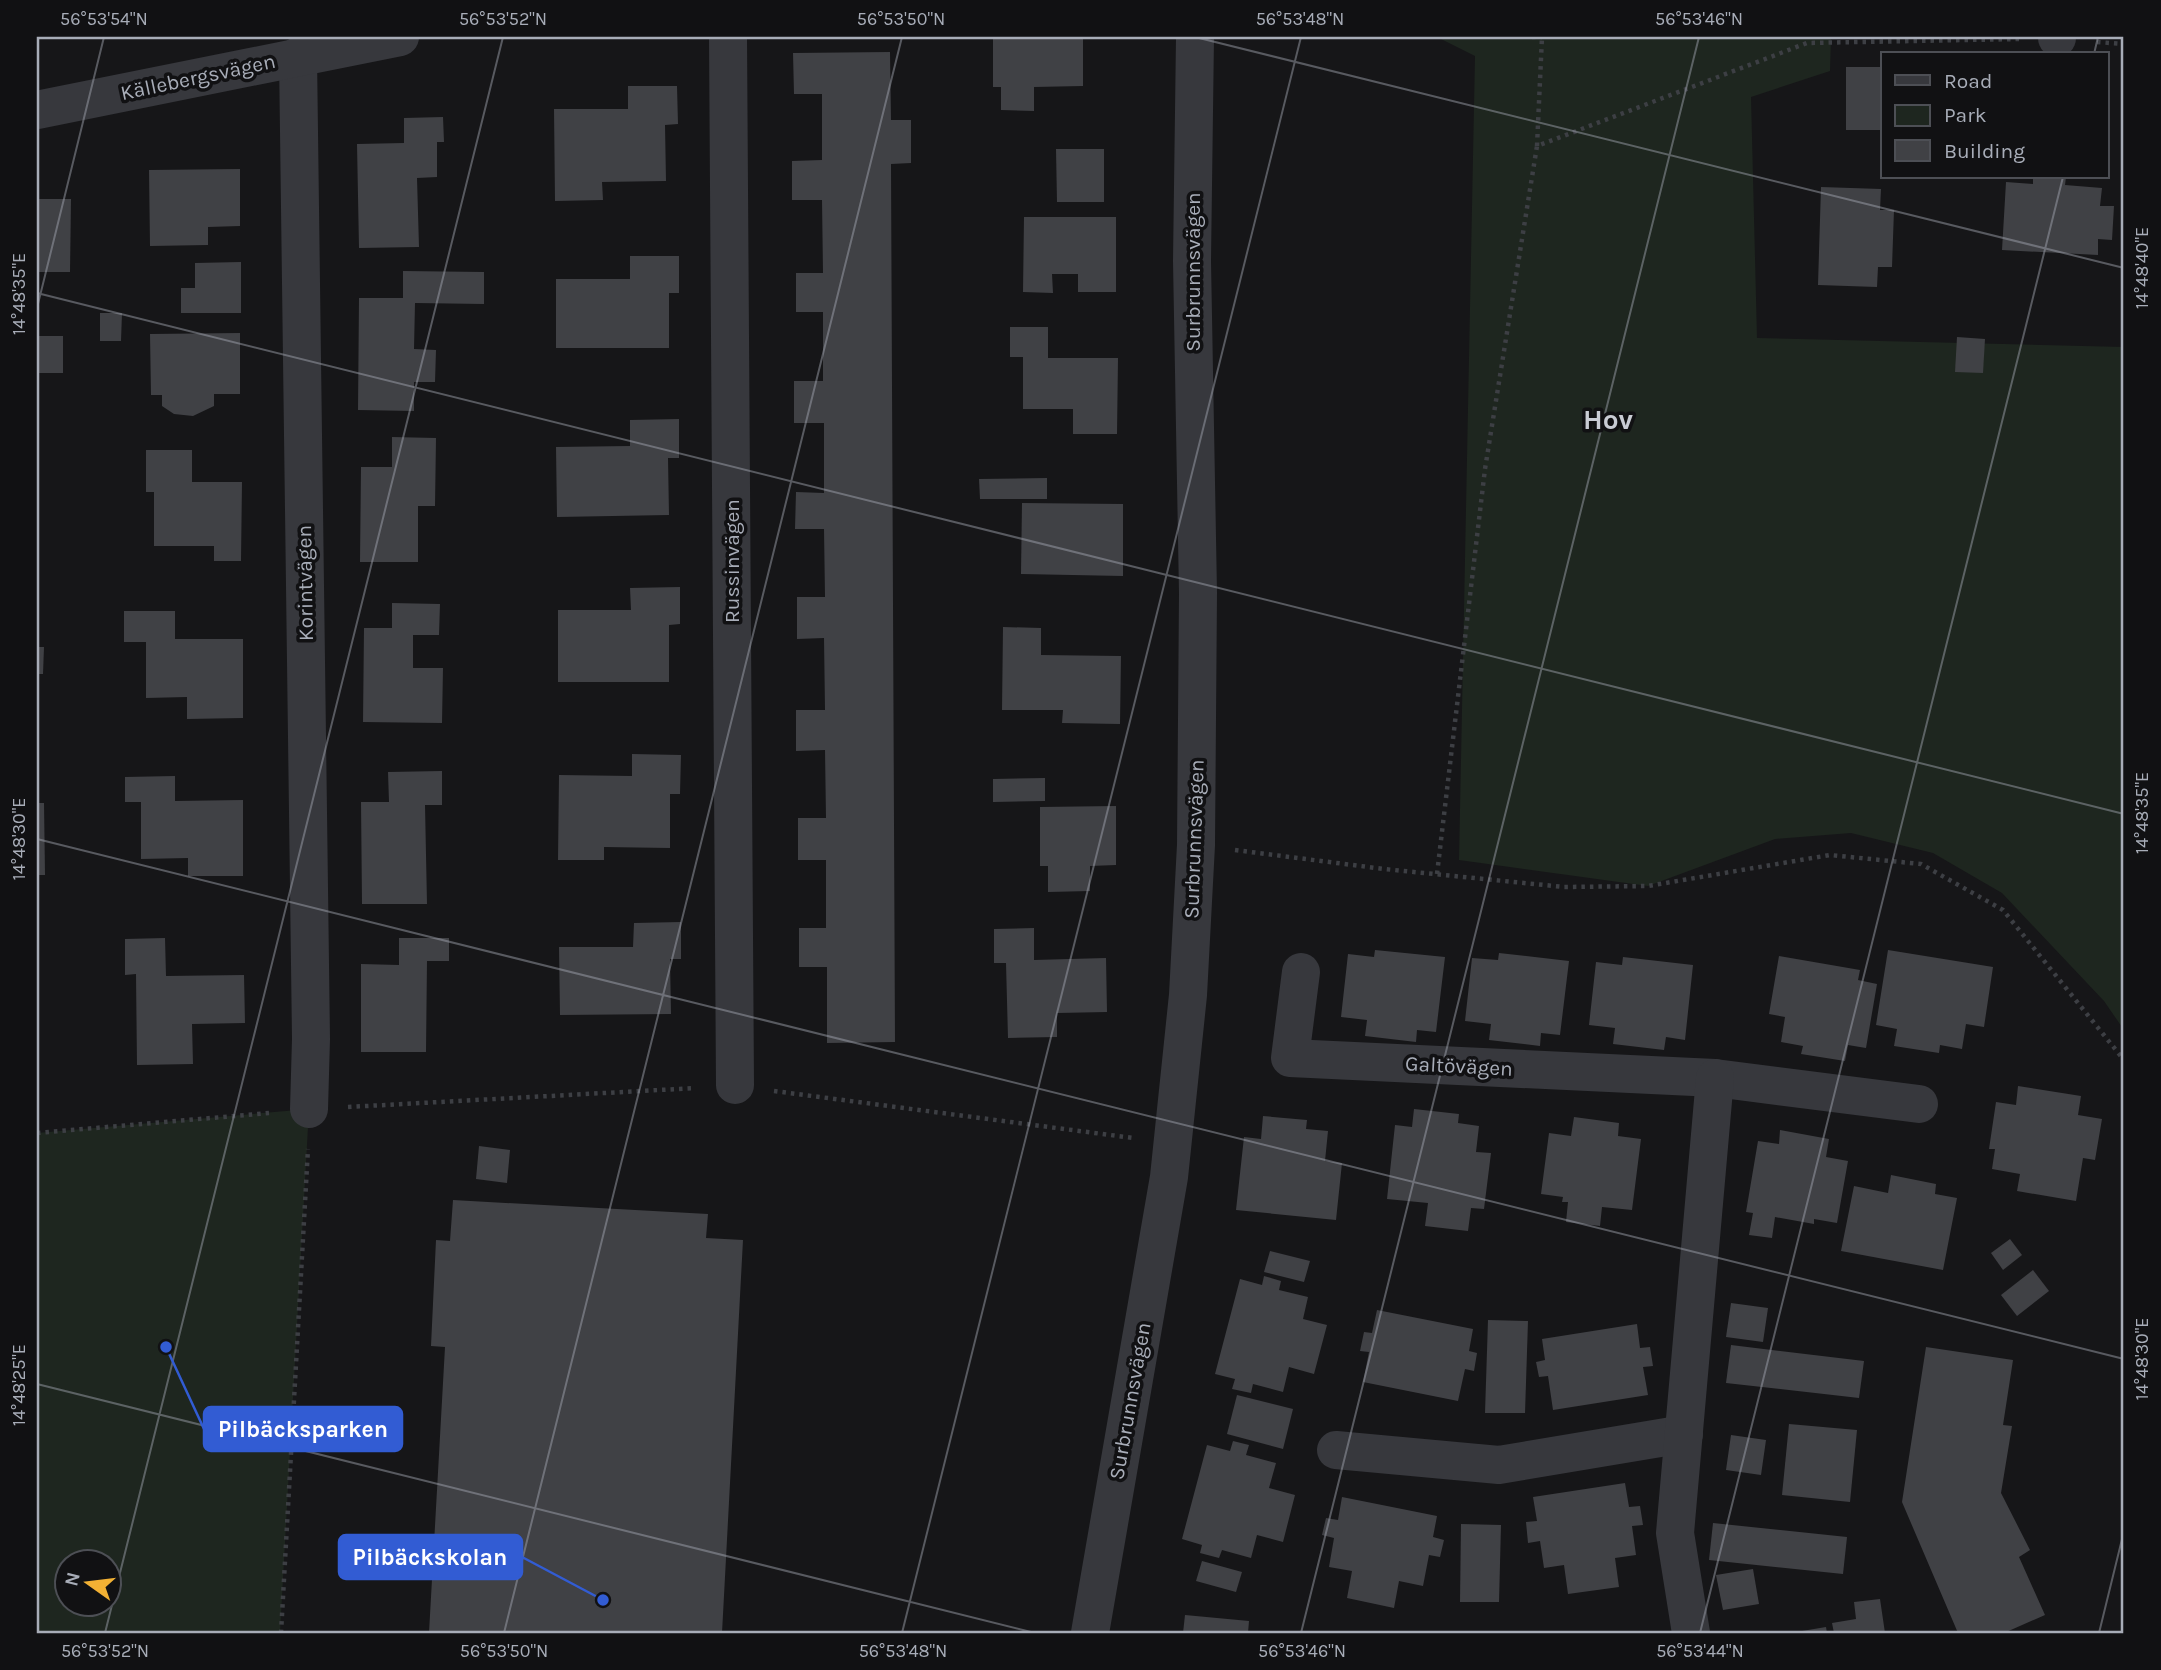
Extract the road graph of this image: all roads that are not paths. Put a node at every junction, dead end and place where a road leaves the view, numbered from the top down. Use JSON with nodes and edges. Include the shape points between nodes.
{"nodes":[{"id":1,"x":400,"y":37,"type":"edge"},
{"id":2,"x":728,"y":37,"type":"edge"},
{"id":3,"x":1195,"y":37,"type":"edge"},
{"id":4,"x":298,"y":56,"type":"junction"},
{"id":5,"x":37,"y":110,"type":"edge"},
{"id":6,"x":1301,"y":972,"type":"dead end"},
{"id":7,"x":1714,"y":1078,"type":"junction"},
{"id":8,"x":735,"y":1086,"type":"road end"},
{"id":9,"x":1919,"y":1104,"type":"dead end"},
{"id":10,"x":309,"y":1110,"type":"road end"},
{"id":11,"x":1684,"y":1434,"type":"junction"},
{"id":12,"x":1335,"y":1450,"type":"dead end"},
{"id":13,"x":1090,"y":1633,"type":"edge"},
{"id":14,"x":1691,"y":1633,"type":"edge"}],
"edges":[{"from":1,"to":4,"type":"street","name":"Källebergsvägen"},
{"from":2,"to":8,"type":"street","name":"Russinvägen"},
{"from":3,"to":13,"type":"street","name":"Surbrunnsvägen","via":[[1192,261],[1198,593],[1196,845],[1188,995],[1169,1177]]},
{"from":4,"to":5,"type":"street","name":"Källebergsvägen"},
{"from":4,"to":10,"type":"street","name":"Korintvägen"},
{"from":6,"to":7,"type":"street","name":"Galtövägen","via":[[1290,1058]]},
{"from":7,"to":9,"type":"street","name":"Galtövägen"},
{"from":7,"to":11,"type":"street"},
{"from":11,"to":12,"type":"street","via":[[1499,1465]]},
{"from":11,"to":14,"type":"street","via":[[1675,1533]]}]}
